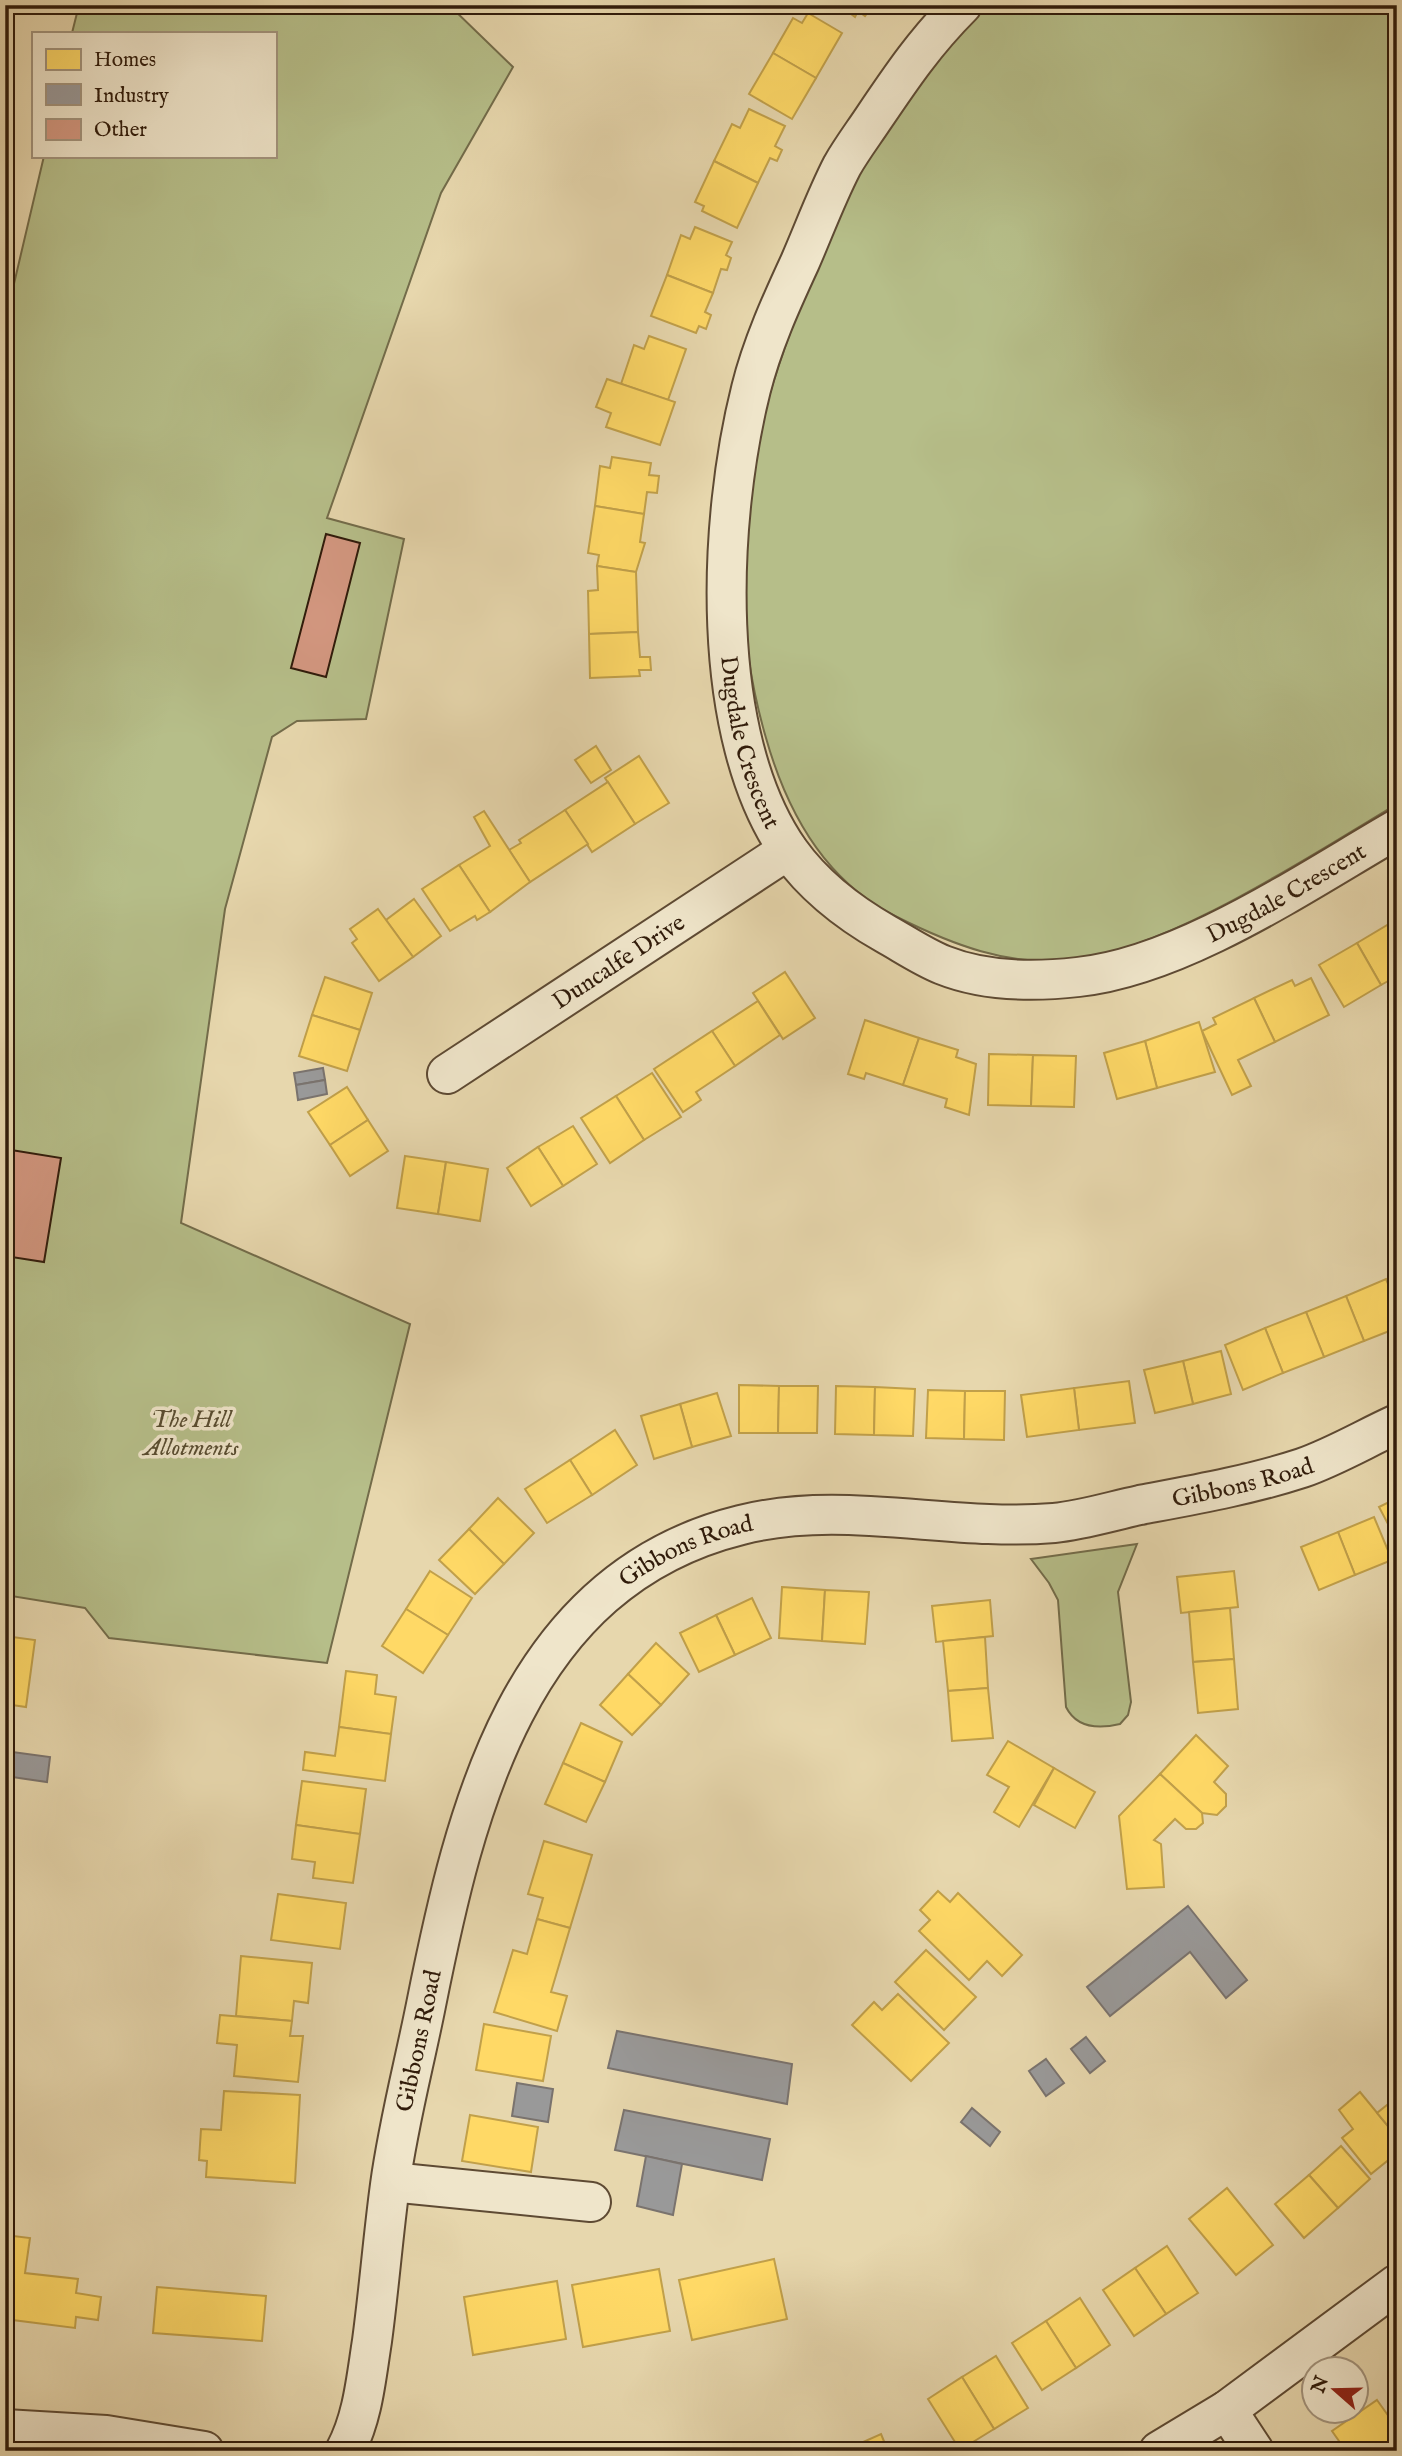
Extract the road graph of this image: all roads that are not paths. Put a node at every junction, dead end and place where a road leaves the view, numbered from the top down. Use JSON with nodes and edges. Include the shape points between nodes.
{"nodes":[{"id":1,"x":962,"y":5,"type":"edge"},
{"id":2,"x":1397,"y":829,"type":"edge"},
{"id":3,"x":788,"y":849,"type":"junction"},
{"id":4,"x":447,"y":1074,"type":"dead end"},
{"id":5,"x":1397,"y":1424,"type":"edge"},
{"id":6,"x":391,"y":2182,"type":"junction"},
{"id":7,"x":591,"y":2202,"type":"dead end"},
{"id":8,"x":1397,"y":2284,"type":"edge"},
{"id":9,"x":1227,"y":2410,"type":"junction"},
{"id":10,"x":5,"y":2429,"type":"edge"},
{"id":11,"x":204,"y":2451,"type":"edge"},
{"id":12,"x":345,"y":2451,"type":"edge"},
{"id":13,"x":1159,"y":2451,"type":"edge"},
{"id":14,"x":1254,"y":2451,"type":"edge"}],
"edges":[{"from":1,"to":3,"type":"street","name":"Dugdale Crescent","via":[[925,42],[843,164],[772,324],[737,450],[727,527],[729,651],[746,751],[762,799]]},
{"from":2,"to":3,"type":"street","name":"Dugdale Crescent","via":[[1222,929],[1153,958],[1080,977],[1008,979],[943,965],[872,926],[825,892]]},
{"from":3,"to":4,"type":"street","name":"Duncalfe Drive"},
{"from":5,"to":6,"type":"street","name":"Gibbons Road","via":[[1303,1468],[1070,1520],[956,1523],[815,1513],[743,1524],[688,1541],[639,1568],[598,1600],[561,1639],[524,1690],[489,1765],[452,1878]]},
{"from":6,"to":7,"type":"street"},
{"from":6,"to":12,"type":"street","name":"Gibbons Road","via":[[364,2397]]},
{"from":8,"to":9,"type":"street"},
{"from":9,"to":13,"type":"street"},
{"from":9,"to":14,"type":"street"},
{"from":10,"to":11,"type":"street","via":[[106,2435]]}]}
